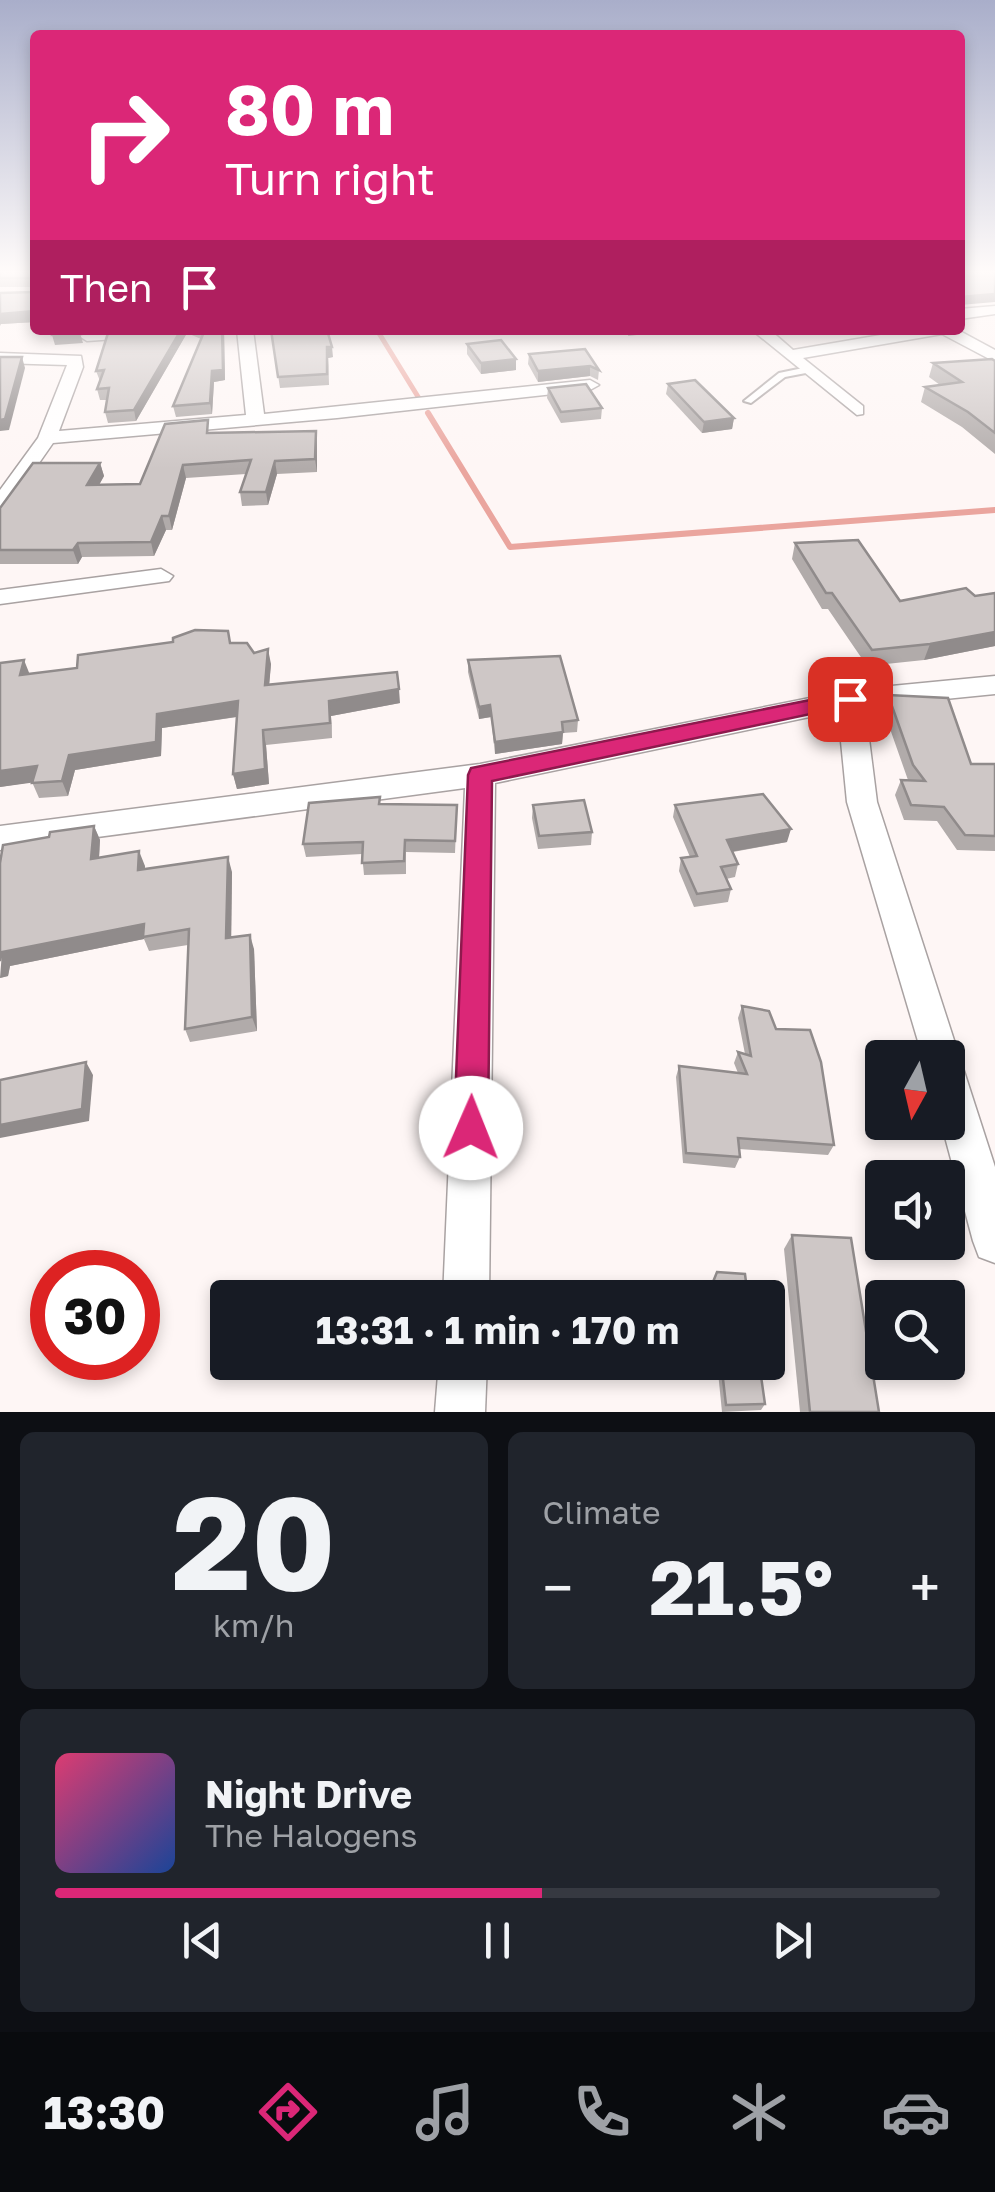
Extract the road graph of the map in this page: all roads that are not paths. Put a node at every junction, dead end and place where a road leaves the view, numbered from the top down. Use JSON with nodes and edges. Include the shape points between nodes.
{"nodes":[{"id":1,"x":246,"y":337,"type":"edge"},
{"id":2,"x":768,"y":337,"type":"edge"},
{"id":3,"x":897,"y":337,"type":"edge"},
{"id":4,"x":959,"y":337,"type":"edge"},
{"id":5,"x":790,"y":355,"type":"junction"},
{"id":6,"x":995,"y":357,"type":"edge"},
{"id":7,"x":0,"y":358,"type":"edge"},
{"id":8,"x":808,"y":370,"type":"junction"},
{"id":9,"x":590,"y":385,"type":"edge"},
{"id":10,"x":748,"y":401,"type":"dead end"},
{"id":11,"x":857,"y":410,"type":"dead end"},
{"id":12,"x":256,"y":420,"type":"junction"},
{"id":13,"x":47,"y":438,"type":"junction"},
{"id":14,"x":0,"y":505,"type":"edge"},
{"id":15,"x":161,"y":576,"type":"dead end"},
{"id":16,"x":0,"y":597,"type":"edge"},
{"id":17,"x":995,"y":685,"type":"edge"},
{"id":18,"x":850,"y":699,"type":"junction"},
{"id":19,"x":480,"y":775,"type":"junction"},
{"id":20,"x":0,"y":838,"type":"edge"},
{"id":21,"x":936,"y":1040,"type":"edge"},
{"id":22,"x":965,"y":1136,"type":"edge"},
{"id":23,"x":995,"y":1241,"type":"edge"},
{"id":24,"x":466,"y":1280,"type":"edge"},
{"id":25,"x":462,"y":1380,"type":"edge"},
{"id":26,"x":460,"y":1412,"type":"edge"}],
"edges":[{"from":1,"to":12,"type":"street"},
{"from":2,"to":5,"type":"street"},
{"from":3,"to":5,"type":"street"},
{"from":4,"to":6,"type":"street"},
{"from":5,"to":8,"type":"street"},
{"from":7,"to":13,"type":"street","via":[[75,360]]},
{"from":8,"to":10,"type":"lane","via":[[782,375]]},
{"from":8,"to":11,"type":"street"},
{"from":9,"to":12,"type":"street"},
{"from":12,"to":13,"type":"street"},
{"from":13,"to":14,"type":"street"},
{"from":15,"to":16,"type":"street"},
{"from":17,"to":18,"type":"street"},
{"from":18,"to":19,"type":"street"},
{"from":18,"to":21,"type":"street","via":[[862,802]]},
{"from":19,"to":20,"type":"street"},
{"from":19,"to":24,"type":"street"},
{"from":22,"to":23,"type":"street"},
{"from":25,"to":26,"type":"street"}]}
